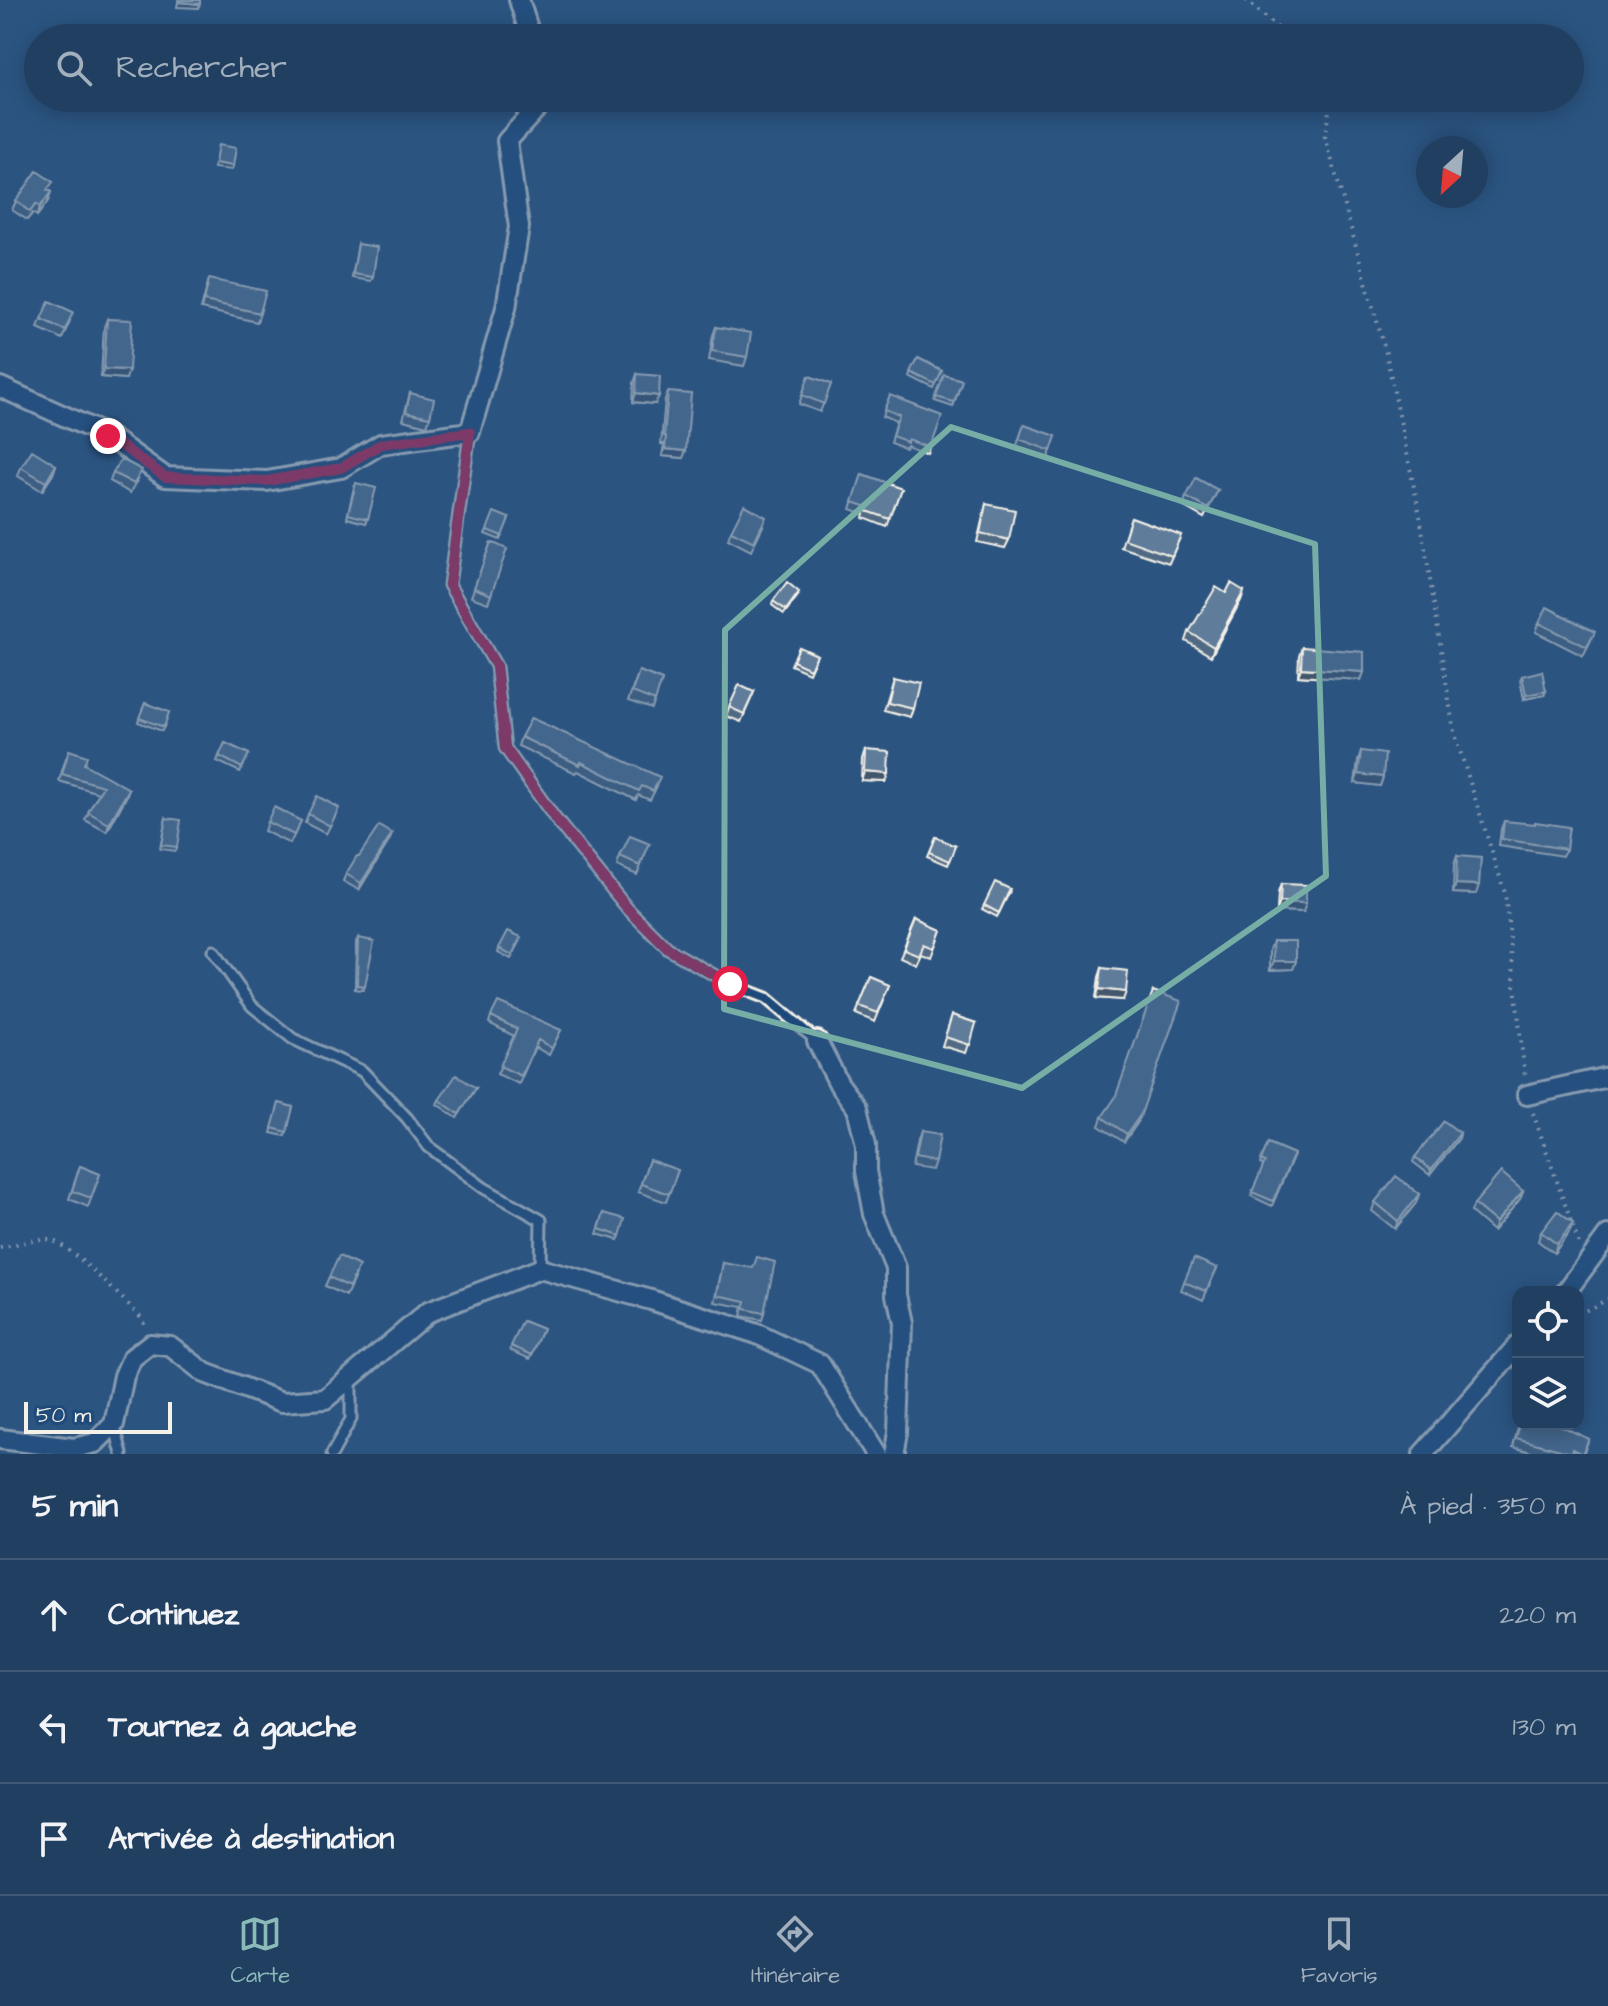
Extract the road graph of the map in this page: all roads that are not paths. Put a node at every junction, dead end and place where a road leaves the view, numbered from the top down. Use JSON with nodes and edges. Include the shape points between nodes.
{"nodes":[{"id":1,"x":519,"y":0,"type":"edge"},
{"id":2,"x":527,"y":24,"type":"edge"},
{"id":3,"x":533,"y":112,"type":"edge"},
{"id":4,"x":0,"y":387,"type":"edge"},
{"id":5,"x":470,"y":432,"type":"junction"},
{"id":6,"x":213,"y":951,"type":"dead end"},
{"id":7,"x":817,"y":1041,"type":"joint"},
{"id":8,"x":1608,"y":1077,"type":"edge"},
{"id":9,"x":1527,"y":1095,"type":"road end"},
{"id":10,"x":1608,"y":1235,"type":"edge"},
{"id":11,"x":540,"y":1269,"type":"junction"},
{"id":12,"x":1571,"y":1286,"type":"edge"},
{"id":13,"x":1512,"y":1352,"type":"edge"},
{"id":14,"x":351,"y":1377,"type":"junction"},
{"id":15,"x":114,"y":1424,"type":"junction"},
{"id":16,"x":0,"y":1439,"type":"edge"},
{"id":17,"x":122,"y":1454,"type":"edge"},
{"id":18,"x":332,"y":1454,"type":"edge"},
{"id":19,"x":876,"y":1454,"type":"edge"},
{"id":20,"x":894,"y":1454,"type":"edge"},
{"id":21,"x":1423,"y":1454,"type":"edge"}],
"edges":[{"from":1,"to":2,"type":"street"},
{"from":3,"to":5,"type":"street","via":[[507,141],[519,227],[506,308]]},
{"from":4,"to":5,"type":"street","via":[[108,436],[165,477],[267,481],[341,468],[381,444]]},
{"from":5,"to":7,"type":"lane","via":[[449,585],[496,666],[505,748],[627,908],[668,949],[766,998]]},
{"from":6,"to":11,"type":"lane","via":[[252,1006],[293,1039],[362,1071],[429,1147],[484,1188],[541,1220]]},
{"from":7,"to":20,"type":"street","via":[[857,1108],[874,1214],[896,1268],[902,1323]]},
{"from":8,"to":9,"type":"street"},
{"from":10,"to":12,"type":"street"},
{"from":11,"to":14,"type":"street","via":[[428,1312]]},
{"from":11,"to":19,"type":"street","via":[[757,1334],[820,1364]]},
{"from":13,"to":21,"type":"street"},
{"from":14,"to":15,"type":"street","via":[[325,1399],[282,1402],[205,1373],[170,1346],[150,1344],[132,1358]]},
{"from":14,"to":18,"type":"lane","via":[[351,1419]]},
{"from":15,"to":16,"type":"street","via":[[95,1443],[74,1448]]},
{"from":15,"to":17,"type":"lane"}]}
